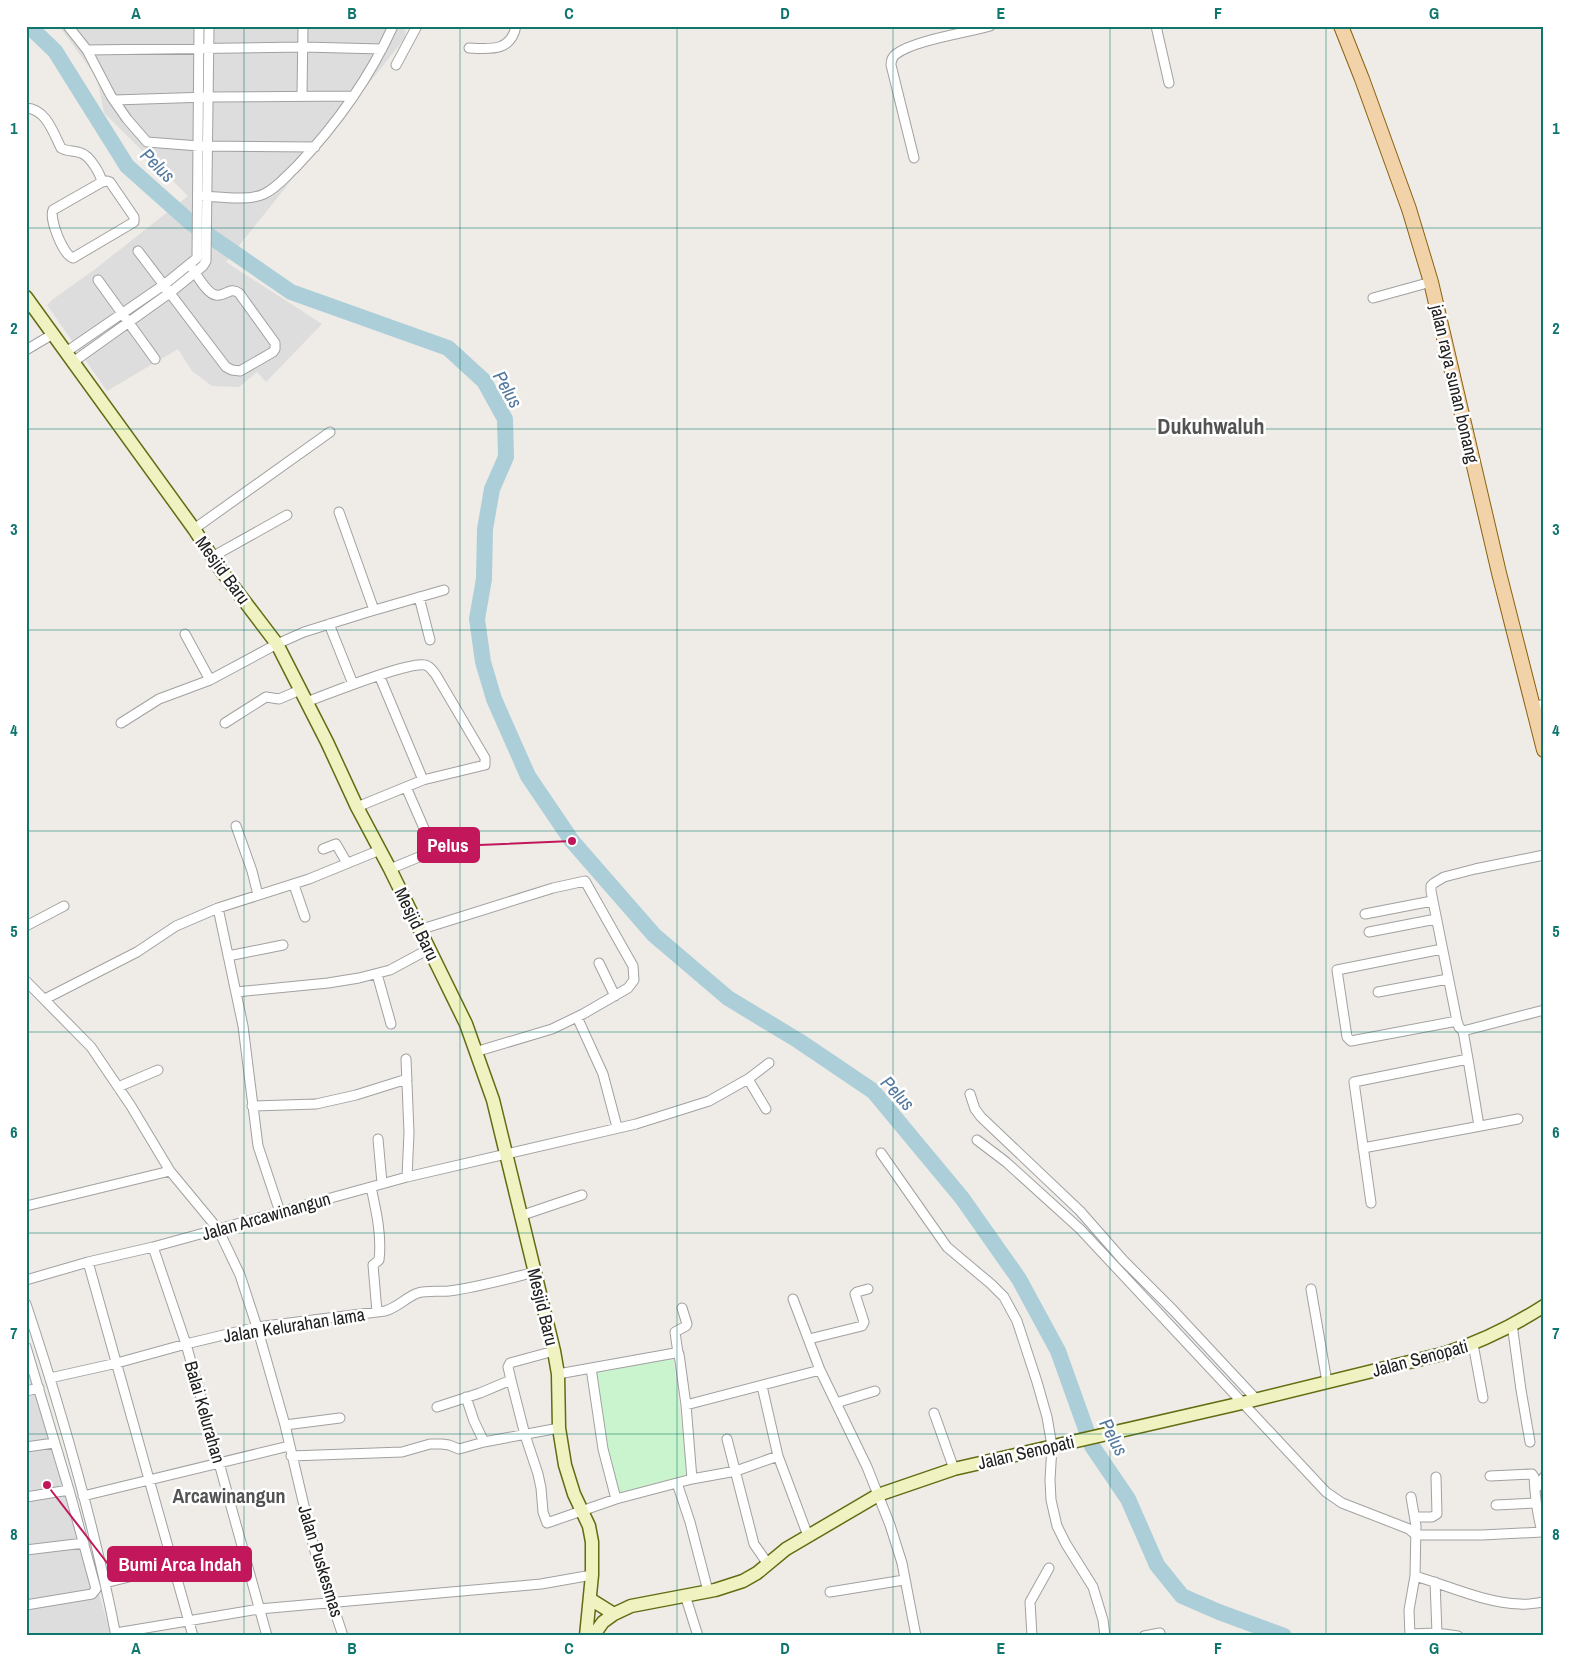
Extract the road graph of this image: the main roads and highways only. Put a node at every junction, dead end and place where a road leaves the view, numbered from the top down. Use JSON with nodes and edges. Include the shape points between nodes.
{"nodes":[{"id":1,"x":1341,"y":26,"type":"edge"},
{"id":2,"x":1538,"y":705,"type":"edge"},
{"id":3,"x":1544,"y":750,"type":"edge"}],
"edges":[{"from":1,"to":2,"type":"main road","name":"jalan raya sunan bonang","via":[[1409,209],[1430,282],[1498,573]]},
{"from":2,"to":3,"type":"main road","name":"jalan raya sunan bonang"}]}
